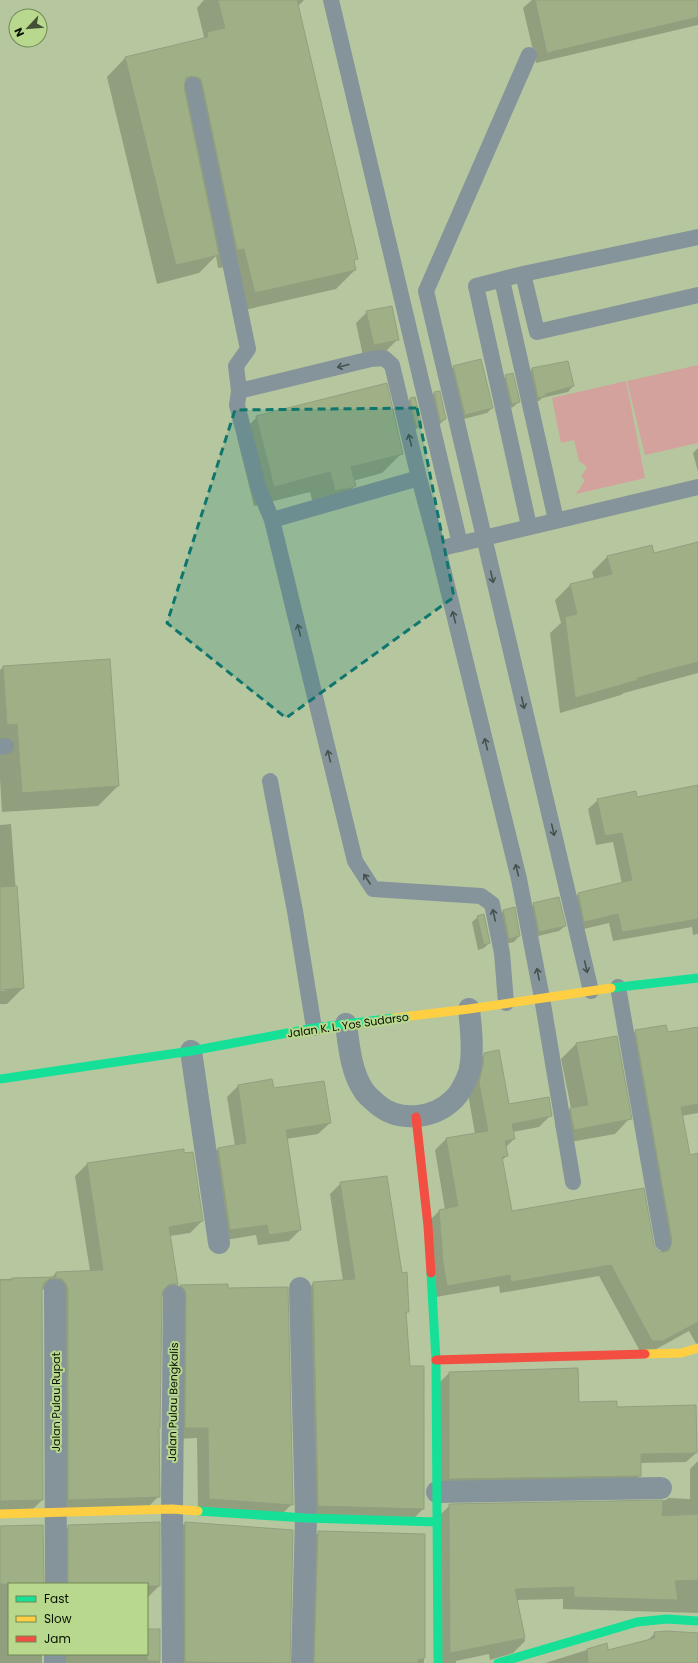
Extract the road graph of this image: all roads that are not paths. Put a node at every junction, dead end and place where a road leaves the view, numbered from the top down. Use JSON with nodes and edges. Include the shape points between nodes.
{"nodes":[{"id":1,"x":331,"y":0,"type":"edge"},
{"id":2,"x":529,"y":55,"type":"dead end"},
{"id":3,"x":192,"y":85,"type":"dead end"},
{"id":4,"x":698,"y":236,"type":"edge"},
{"id":5,"x":523,"y":274,"type":"junction"},
{"id":6,"x":502,"y":280,"type":"junction"},
{"id":7,"x":698,"y":295,"type":"edge"},
{"id":8,"x":239,"y":391,"type":"junction"},
{"id":9,"x":419,"y":478,"type":"junction"},
{"id":10,"x":698,"y":487,"type":"edge"},
{"id":11,"x":272,"y":520,"type":"junction"},
{"id":12,"x":556,"y":520,"type":"junction"},
{"id":13,"x":529,"y":526,"type":"junction"},
{"id":14,"x":483,"y":539,"type":"junction"},
{"id":15,"x":460,"y":544,"type":"junction"},
{"id":16,"x":438,"y":549,"type":"junction"},
{"id":17,"x":270,"y":782,"type":"dead end"},
{"id":18,"x":698,"y":978,"type":"edge"},
{"id":19,"x":618,"y":987,"type":"junction"},
{"id":20,"x":591,"y":991,"type":"junction"},
{"id":21,"x":542,"y":998,"type":"junction"},
{"id":22,"x":506,"y":1003,"type":"junction"},
{"id":23,"x":469,"y":1009,"type":"junction"},
{"id":24,"x":346,"y":1024,"type":"junction"},
{"id":25,"x":314,"y":1028,"type":"junction"},
{"id":26,"x":191,"y":1051,"type":"junction"},
{"id":27,"x":0,"y":1079,"type":"edge"},
{"id":28,"x":416,"y":1117,"type":"junction"},
{"id":29,"x":573,"y":1182,"type":"dead end"},
{"id":30,"x":218,"y":1243,"type":"dead end"},
{"id":31,"x":664,"y":1244,"type":"dead end"},
{"id":32,"x":300,"y":1288,"type":"dead end"},
{"id":33,"x":55,"y":1290,"type":"dead end"},
{"id":34,"x":174,"y":1296,"type":"dead end"},
{"id":35,"x":698,"y":1348,"type":"edge"},
{"id":36,"x":436,"y":1360,"type":"junction"},
{"id":37,"x":661,"y":1488,"type":"dead end"},
{"id":38,"x":437,"y":1492,"type":"junction"},
{"id":39,"x":172,"y":1509,"type":"junction"},
{"id":40,"x":56,"y":1513,"type":"junction"},
{"id":41,"x":0,"y":1514,"type":"edge"},
{"id":42,"x":306,"y":1518,"type":"junction"},
{"id":43,"x":437,"y":1522,"type":"junction"},
{"id":44,"x":56,"y":1583,"type":"edge"},
{"id":45,"x":698,"y":1621,"type":"edge"},
{"id":46,"x":173,"y":1663,"type":"edge"},
{"id":47,"x":302,"y":1663,"type":"edge"},
{"id":48,"x":438,"y":1663,"type":"edge"},
{"id":49,"x":498,"y":1663,"type":"edge"}],
"edges":[{"from":1,"to":15,"type":"lane"},
{"from":2,"to":14,"type":"lane","via":[[426,291]]},
{"from":3,"to":8,"type":"lane","via":[[248,349],[236,366]]},
{"from":4,"to":5,"type":"lane"},
{"from":5,"to":6,"type":"lane"},
{"from":5,"to":7,"type":"lane","via":[[537,332]]},
{"from":6,"to":12,"type":"lane"},
{"from":6,"to":13,"type":"lane","via":[[476,286]]},
{"from":9,"to":8,"type":"lane","one_way":true,"via":[[392,365],[384,358]]},
{"from":8,"to":11,"type":"lane","via":[[237,404],[258,489]]},
{"from":9,"to":11,"type":"lane"},
{"from":9,"to":16,"type":"lane"},
{"from":10,"to":12,"type":"lane"},
{"from":22,"to":11,"type":"lane","one_way":true,"via":[[502,953],[492,904],[481,896],[373,889],[355,861]]},
{"from":12,"to":13,"type":"lane"},
{"from":13,"to":14,"type":"lane"},
{"from":14,"to":15,"type":"lane"},
{"from":14,"to":20,"type":"lane","one_way":true},
{"from":15,"to":16,"type":"lane"},
{"from":21,"to":16,"type":"lane","one_way":true,"via":[[519,879]]},
{"from":17,"to":25,"type":"lane"},
{"from":18,"to":19,"type":"main road","name":"Jalan K. L. Yos Sudarso"},
{"from":19,"to":20,"type":"main road","name":"Jalan K. L. Yos Sudarso"},
{"from":19,"to":31,"type":"lane"},
{"from":20,"to":21,"type":"main road","name":"Jalan K. L. Yos Sudarso"},
{"from":21,"to":22,"type":"main road","name":"Jalan K. L. Yos Sudarso"},
{"from":21,"to":29,"type":"lane"},
{"from":22,"to":23,"type":"main road","name":"Jalan K. L. Yos Sudarso"},
{"from":23,"to":24,"type":"main road","name":"Jalan K. L. Yos Sudarso"},
{"from":23,"to":28,"type":"street","via":[[472,1052],[468,1077],[455,1098],[439,1110]]},
{"from":24,"to":25,"type":"main road","name":"Jalan K. L. Yos Sudarso"},
{"from":24,"to":28,"type":"street","via":[[354,1070],[364,1092],[384,1110],[402,1116]]},
{"from":25,"to":26,"type":"main road","name":"Jalan K. L. Yos Sudarso"},
{"from":26,"to":27,"type":"main road","name":"Jalan K. L. Yos Sudarso"},
{"from":26,"to":30,"type":"street"},
{"from":28,"to":36,"type":"main road","via":[[428,1226]]},
{"from":32,"to":42,"type":"street"},
{"from":33,"to":40,"type":"street","name":"Jalan Pulau Rupat"},
{"from":34,"to":39,"type":"street","name":"Jalan Pulau Bengkalis"},
{"from":35,"to":36,"type":"main road","via":[[681,1353]]},
{"from":36,"to":38,"type":"main road"},
{"from":37,"to":38,"type":"street"},
{"from":38,"to":43,"type":"main road"},
{"from":39,"to":40,"type":"main road"},
{"from":39,"to":42,"type":"main road"},
{"from":39,"to":46,"type":"street","name":"Jalan Pulau Bengkalis"},
{"from":40,"to":41,"type":"main road"},
{"from":40,"to":44,"type":"street","name":"Jalan Pulau Rupat"},
{"from":42,"to":43,"type":"main road"},
{"from":42,"to":47,"type":"street"},
{"from":43,"to":48,"type":"main road"},
{"from":45,"to":49,"type":"main road","via":[[656,1620],[626,1624]]}]}
